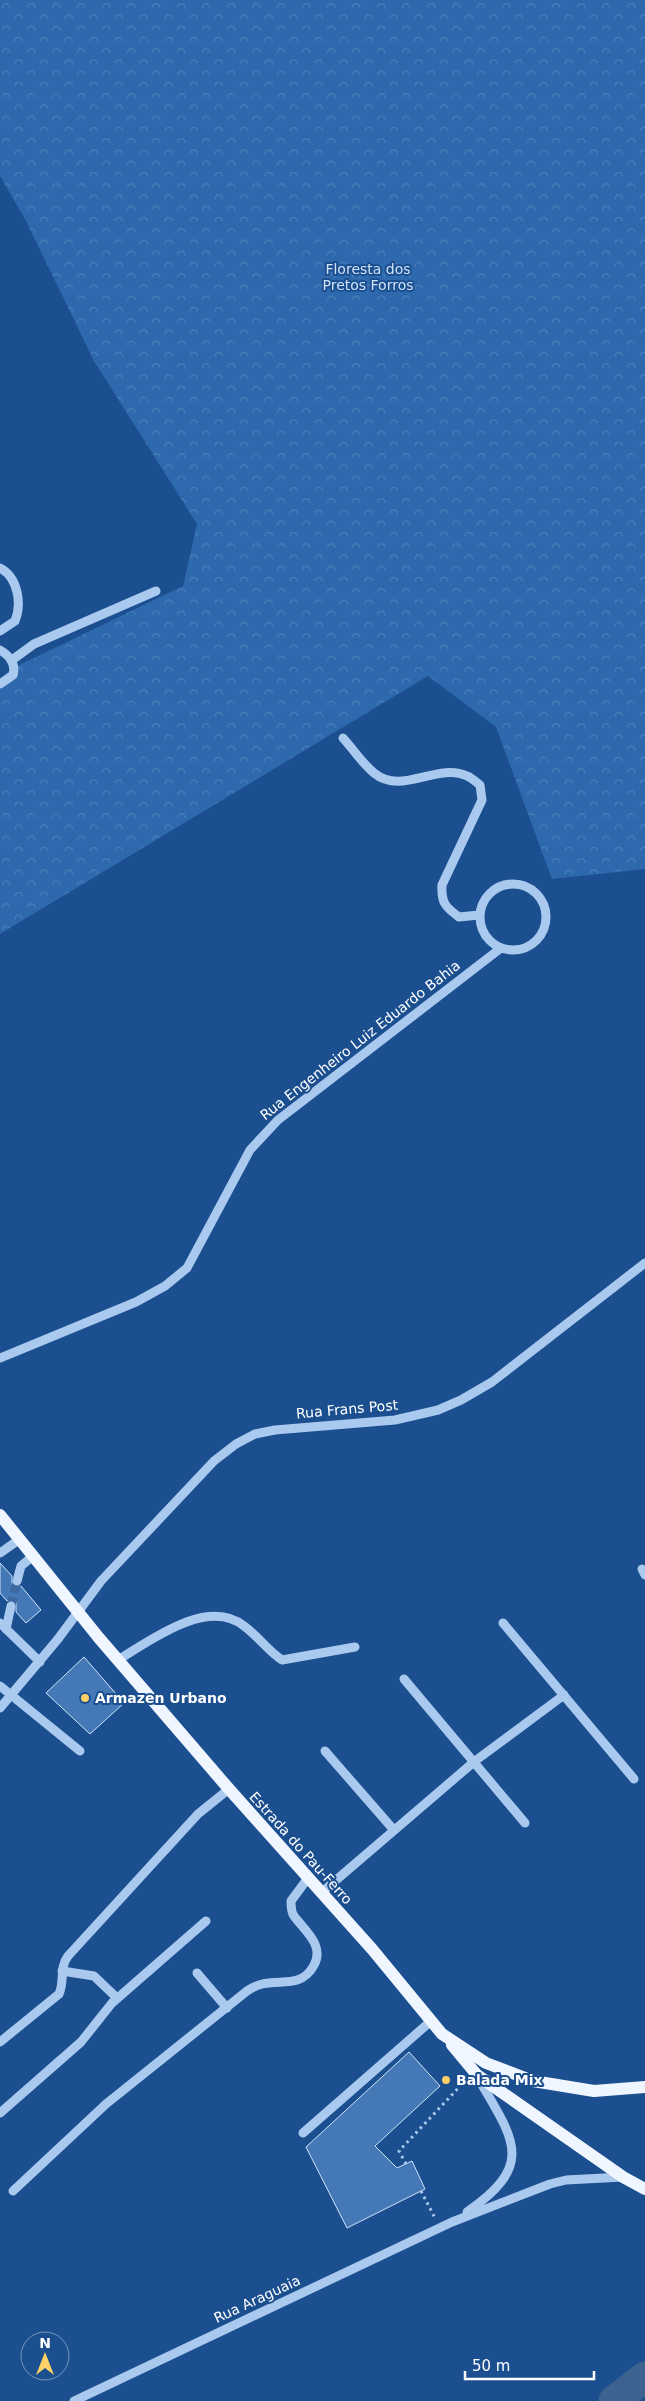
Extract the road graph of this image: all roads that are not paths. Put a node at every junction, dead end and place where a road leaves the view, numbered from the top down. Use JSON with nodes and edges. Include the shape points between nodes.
{"nodes":[{"id":1,"x":0,"y":568,"type":"edge"},
{"id":2,"x":156,"y":591,"type":"dead end"},
{"id":3,"x":0,"y":631,"type":"edge"},
{"id":4,"x":4,"y":656,"type":"edge"},
{"id":5,"x":0,"y":684,"type":"edge"},
{"id":6,"x":343,"y":738,"type":"dead end"},
{"id":7,"x":480,"y":915,"type":"junction"},
{"id":8,"x":501,"y":948,"type":"junction"},
{"id":9,"x":645,"y":1263,"type":"edge"},
{"id":10,"x":0,"y":1358,"type":"edge"},
{"id":11,"x":0,"y":1515,"type":"edge"},
{"id":12,"x":20,"y":1539,"type":"junction"},
{"id":13,"x":0,"y":1553,"type":"edge"},
{"id":14,"x":33,"y":1556,"type":"junction"},
{"id":15,"x":17,"y":1581,"type":"tunnel mouth"},
{"id":16,"x":10,"y":1606,"type":"tunnel mouth"},
{"id":17,"x":78,"y":1612,"type":"junction"},
{"id":18,"x":503,"y":1623,"type":"dead end"},
{"id":19,"x":3,"y":1626,"type":"edge"},
{"id":20,"x":355,"y":1647,"type":"dead end"},
{"id":21,"x":118,"y":1660,"type":"junction"},
{"id":22,"x":40,"y":1662,"type":"junction"},
{"id":23,"x":404,"y":1679,"type":"dead end"},
{"id":24,"x":0,"y":1686,"type":"edge"},
{"id":25,"x":12,"y":1694,"type":"junction"},
{"id":26,"x":564,"y":1695,"type":"junction"},
{"id":27,"x":0,"y":1708,"type":"edge"},
{"id":28,"x":80,"y":1751,"type":"dead end"},
{"id":29,"x":325,"y":1751,"type":"dead end"},
{"id":30,"x":475,"y":1761,"type":"junction"},
{"id":31,"x":634,"y":1779,"type":"dead end"},
{"id":32,"x":229,"y":1789,"type":"junction"},
{"id":33,"x":525,"y":1823,"type":"dead end"},
{"id":34,"x":393,"y":1830,"type":"junction"},
{"id":35,"x":308,"y":1878,"type":"junction"},
{"id":36,"x":321,"y":1893,"type":"junction"},
{"id":37,"x":206,"y":1920,"type":"dead end"},
{"id":38,"x":62,"y":1971,"type":"junction"},
{"id":39,"x":197,"y":1973,"type":"dead end"},
{"id":40,"x":117,"y":1998,"type":"junction"},
{"id":41,"x":227,"y":2008,"type":"junction"},
{"id":42,"x":431,"y":2021,"type":"junction"},
{"id":43,"x":442,"y":2034,"type":"junction"},
{"id":44,"x":0,"y":2042,"type":"edge"},
{"id":45,"x":475,"y":2073,"type":"junction"},
{"id":46,"x":645,"y":2087,"type":"edge"},
{"id":47,"x":0,"y":2113,"type":"edge"},
{"id":48,"x":303,"y":2132,"type":"dead end"},
{"id":49,"x":623,"y":2177,"type":"junction"},
{"id":50,"x":645,"y":2188,"type":"edge"},
{"id":51,"x":13,"y":2191,"type":"dead end"},
{"id":52,"x":452,"y":2222,"type":"junction"},
{"id":53,"x":74,"y":2401,"type":"edge"}],
"edges":[{"from":1,"to":3,"type":"street","via":[[11,578],[20,604],[15,621]]},
{"from":2,"to":4,"type":"street"},
{"from":4,"to":5,"type":"street","via":[[15,668],[13,675]]},
{"from":6,"to":7,"type":"street","via":[[374,773],[390,781],[447,772],[467,776],[480,785],[482,800],[442,885],[441,898],[459,917]]},
{"from":7,"to":8,"type":"street","via":[[485,935]]},
{"from":7,"to":8,"type":"street","via":[[487,896],[504,885],[524,886],[540,899],[546,918],[538,937],[521,948]]},
{"from":8,"to":10,"type":"street","name":"Rua Engenheiro Luiz Eduardo Bahia","via":[[272,1125],[250,1150],[187,1268],[177,1278],[136,1302]]},
{"from":9,"to":17,"type":"street","name":"Rua Frans Post","via":[[492,1382],[461,1400],[416,1416],[275,1430],[255,1434],[236,1444],[214,1461],[101,1581]]},
{"from":11,"to":12,"type":"main road","name":"Estrada do Pau-Ferro"},
{"from":12,"to":13,"type":"street"},
{"from":12,"to":14,"type":"main road","name":"Estrada do Pau-Ferro"},
{"from":14,"to":15,"type":"street","via":[[21,1566]]},
{"from":14,"to":17,"type":"main road","name":"Estrada do Pau-Ferro"},
{"from":16,"to":19,"type":"street"},
{"from":17,"to":21,"type":"main road","name":"Estrada do Pau-Ferro"},
{"from":17,"to":22,"type":"street","name":"Rua Frans Post"},
{"from":18,"to":26,"type":"street"},
{"from":19,"to":22,"type":"street"},
{"from":20,"to":21,"type":"street","via":[[282,1660],[232,1618],[214,1615],[194,1620]]},
{"from":21,"to":32,"type":"main road","name":"Estrada do Pau-Ferro"},
{"from":22,"to":25,"type":"street","name":"Rua Frans Post"},
{"from":23,"to":30,"type":"street"},
{"from":24,"to":25,"type":"street"},
{"from":25,"to":27,"type":"street","name":"Rua Frans Post"},
{"from":25,"to":28,"type":"street"},
{"from":26,"to":30,"type":"street"},
{"from":26,"to":31,"type":"street"},
{"from":29,"to":34,"type":"street"},
{"from":30,"to":33,"type":"street"},
{"from":30,"to":34,"type":"street"},
{"from":32,"to":35,"type":"main road","name":"Estrada do Pau-Ferro"},
{"from":32,"to":38,"type":"street","via":[[198,1814],[152,1863],[68,1956]]},
{"from":34,"to":36,"type":"street"},
{"from":35,"to":36,"type":"main road","name":"Estrada do Pau-Ferro"},
{"from":35,"to":41,"type":"street","via":[[291,1901],[294,1916],[315,1942],[317,1953],[309,1974],[292,1982],[256,1984]]},
{"from":36,"to":42,"type":"main road","name":"Estrada do Pau-Ferro"},
{"from":37,"to":40,"type":"street"},
{"from":38,"to":40,"type":"street","via":[[94,1976]]},
{"from":38,"to":44,"type":"street","via":[[64,1984],[59,1994]]},
{"from":39,"to":41,"type":"street"},
{"from":40,"to":47,"type":"street","via":[[81,2042]]},
{"from":41,"to":51,"type":"street","via":[[106,2104]]},
{"from":42,"to":43,"type":"main road","name":"Estrada do Pau-Ferro"},
{"from":42,"to":48,"type":"street"},
{"from":43,"to":45,"type":"main road"},
{"from":43,"to":46,"type":"main road","name":"Estrada do Pau-Ferro","via":[[486,2062],[533,2081],[594,2091]]},
{"from":45,"to":49,"type":"main road"},
{"from":45,"to":52,"type":"street","name":"Rua Araguaia","via":[[508,2134],[512,2164],[504,2181],[489,2197]]},
{"from":49,"to":50,"type":"main road"},
{"from":49,"to":52,"type":"street","name":"Rua Araguaia","via":[[550,2184]]},
{"from":52,"to":53,"type":"street","name":"Rua Araguaia"}]}
